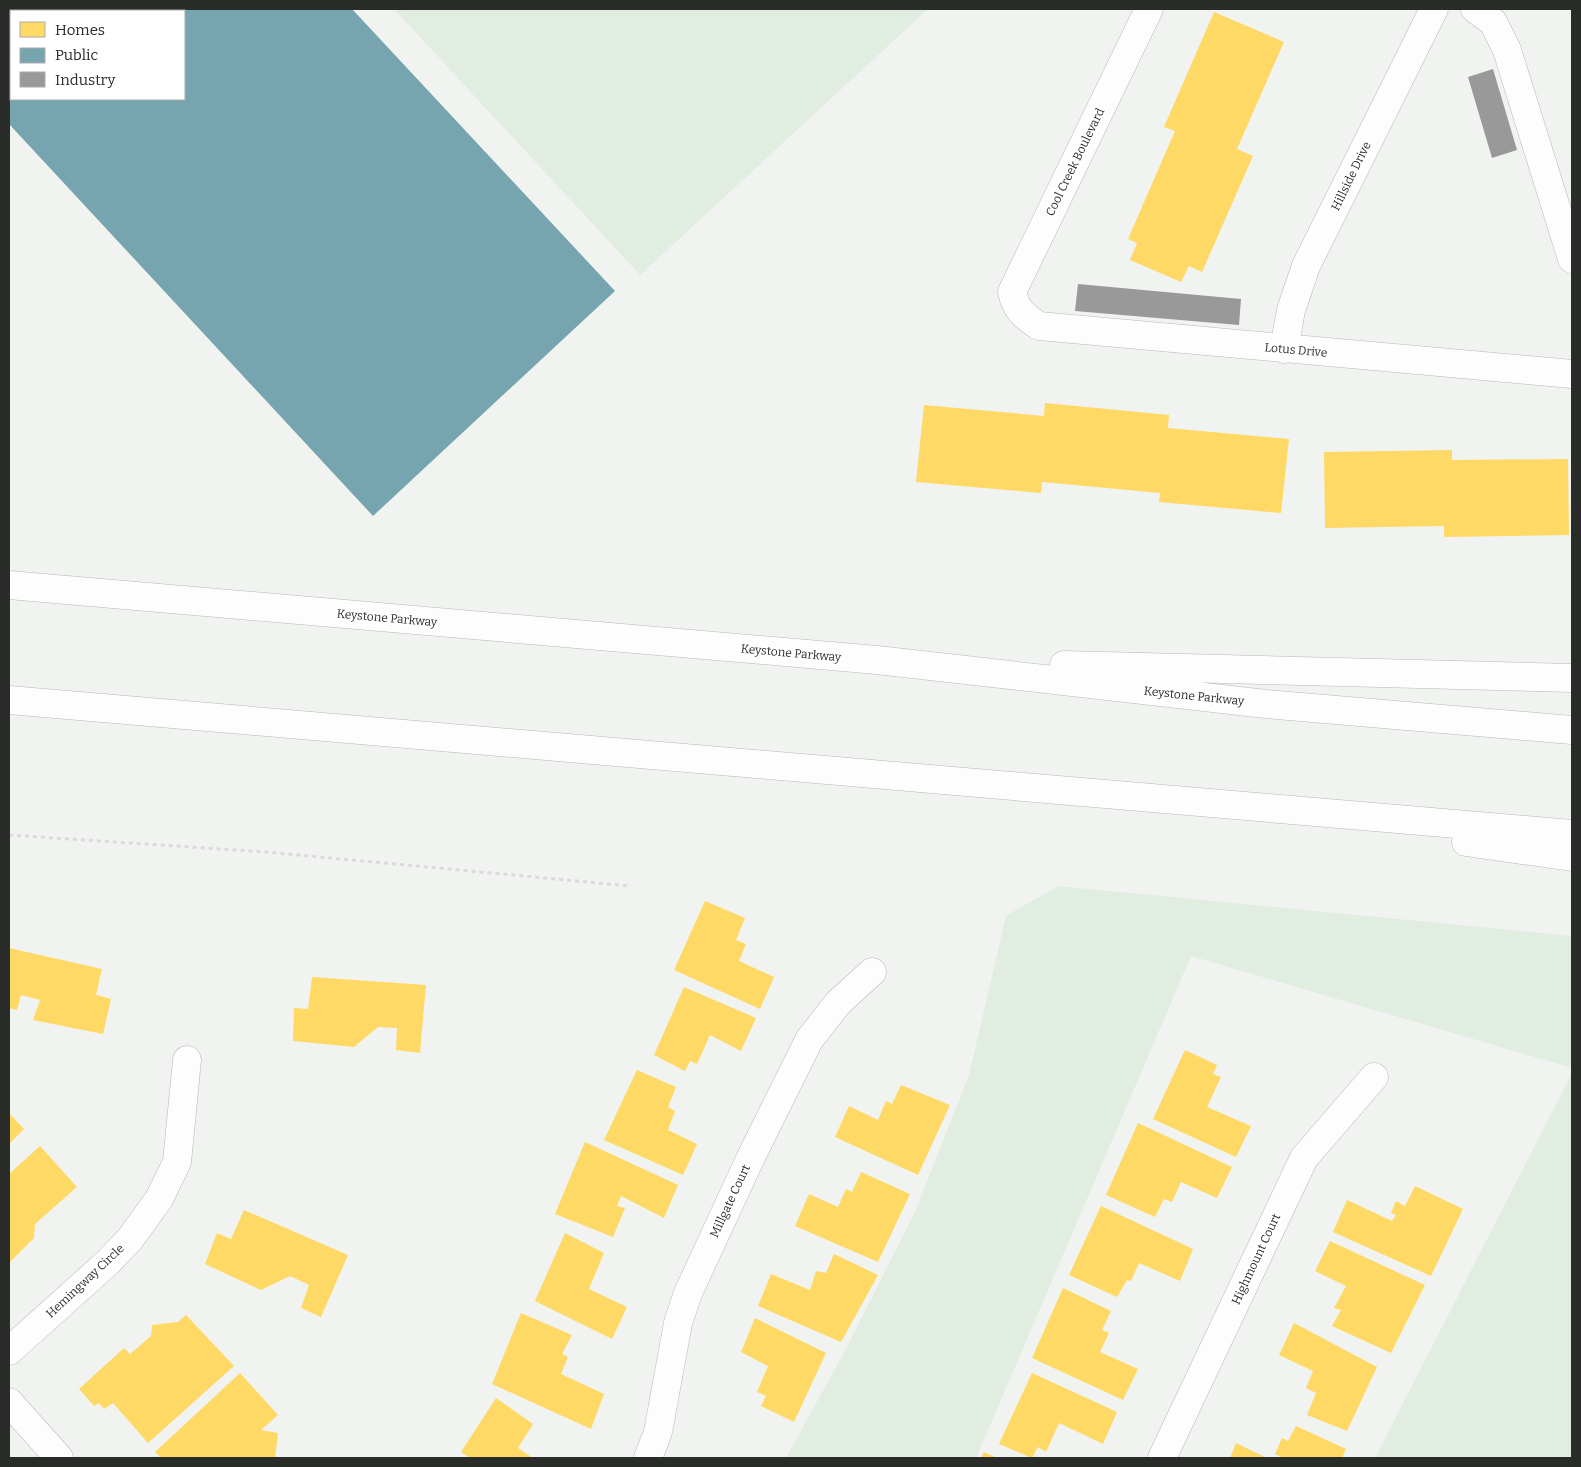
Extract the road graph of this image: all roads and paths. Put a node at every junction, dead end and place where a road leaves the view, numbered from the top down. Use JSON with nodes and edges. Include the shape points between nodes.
{"nodes":[{"id":1,"x":1149,"y":9,"type":"edge"},
{"id":2,"x":1434,"y":9,"type":"edge"},
{"id":3,"x":1475,"y":9,"type":"edge"},
{"id":4,"x":1572,"y":259,"type":"edge"},
{"id":5,"x":1023,"y":315,"type":"joint"},
{"id":6,"x":1284,"y":350,"type":"junction"},
{"id":7,"x":1572,"y":374,"type":"edge"},
{"id":8,"x":9,"y":585,"type":"edge"},
{"id":9,"x":877,"y":660,"type":"junction"},
{"id":10,"x":1572,"y":678,"type":"edge"},
{"id":11,"x":9,"y":700,"type":"edge"},
{"id":12,"x":9,"y":704,"type":"edge"},
{"id":13,"x":101,"y":708,"type":"junction"},
{"id":14,"x":1572,"y":730,"type":"edge"},
{"id":15,"x":1125,"y":796,"type":"junction"},
{"id":16,"x":1572,"y":834,"type":"edge"},
{"id":17,"x":9,"y":835,"type":"edge"},
{"id":18,"x":1572,"y":857,"type":"edge"},
{"id":19,"x":631,"y":886,"type":"dead end"},
{"id":20,"x":872,"y":972,"type":"dead end"},
{"id":21,"x":186,"y":1060,"type":"dead end"},
{"id":22,"x":1374,"y":1077,"type":"dead end"},
{"id":23,"x":9,"y":1351,"type":"edge"},
{"id":24,"x":9,"y":1402,"type":"edge"},
{"id":25,"x":58,"y":1458,"type":"edge"},
{"id":26,"x":648,"y":1458,"type":"edge"},
{"id":27,"x":1162,"y":1458,"type":"edge"}],
"edges":[{"from":1,"to":5,"type":"main road","name":"Cool Creek Boulevard","via":[[1012,292]]},
{"from":2,"to":6,"type":"main road","name":"Hillside Drive","via":[[1306,266],[1291,310]]},
{"from":3,"to":4,"type":"main road","via":[[1493,22],[1507,50]]},
{"from":5,"to":6,"type":"main road","name":"Lotus Drive","via":[[1039,326]]},
{"from":6,"to":7,"type":"main road","name":"Lotus Drive"},
{"from":8,"to":9,"type":"main road","name":"Keystone Parkway"},
{"from":9,"to":10,"type":"main road"},
{"from":9,"to":14,"type":"main road","name":"Keystone Parkway","via":[[1266,704]]},
{"from":11,"to":13,"type":"main road"},
{"from":12,"to":13,"type":"main road"},
{"from":13,"to":15,"type":"main road"},
{"from":15,"to":16,"type":"main road"},
{"from":15,"to":18,"type":"main road"},
{"from":17,"to":19,"type":"path","via":[[266,852]]},
{"from":20,"to":26,"type":"main road","name":"Millgate Court","via":[[838,1003],[809,1040],[688,1293],[678,1322],[658,1432]]},
{"from":21,"to":23,"type":"main road","name":"Hemingway Circle","via":[[177,1162],[159,1199],[130,1239]]},
{"from":22,"to":27,"type":"main road","name":"Highmount Court","via":[[1304,1158]]},
{"from":24,"to":25,"type":"main road"}]}
